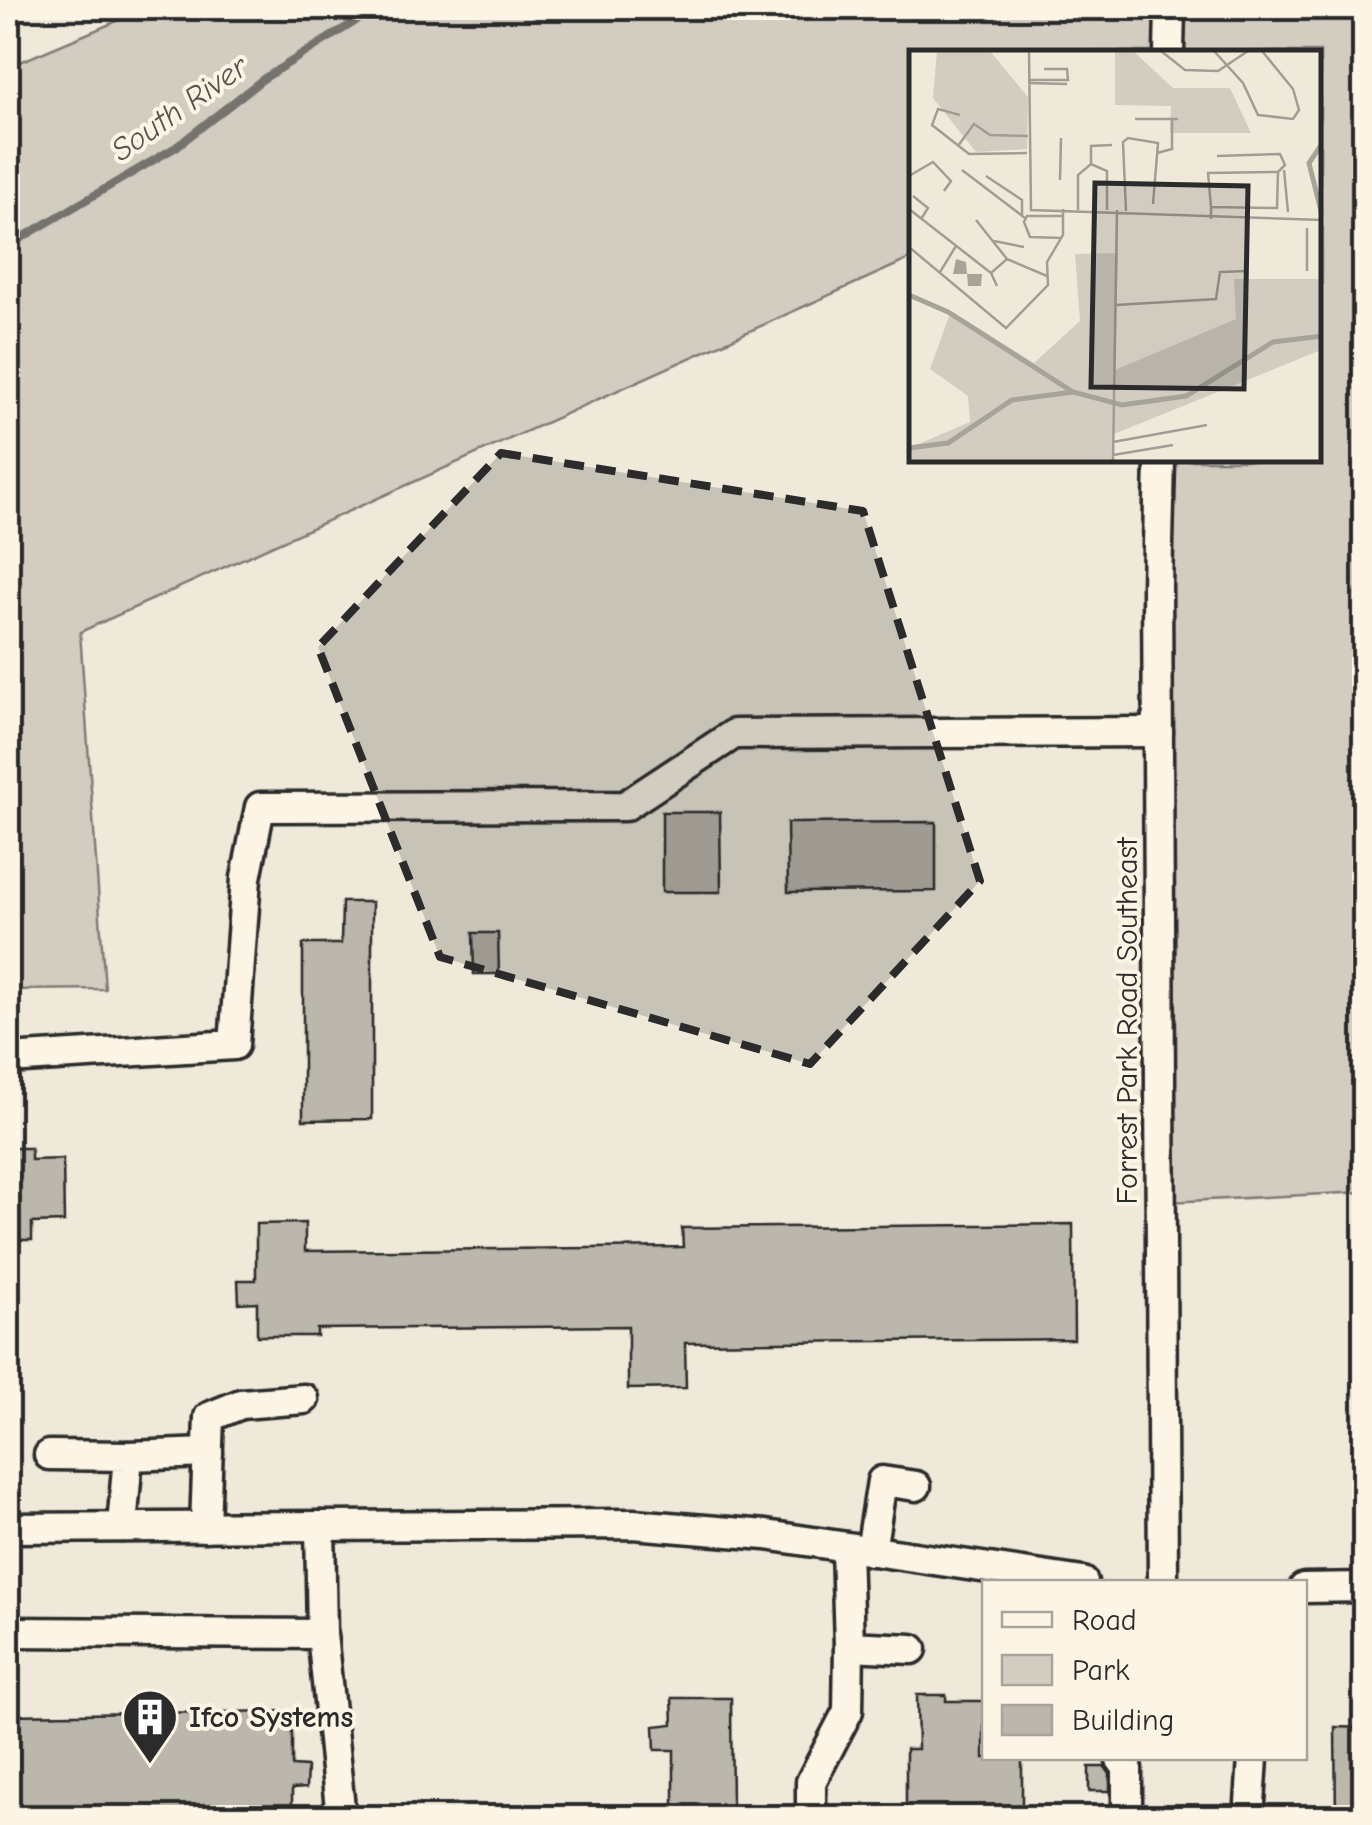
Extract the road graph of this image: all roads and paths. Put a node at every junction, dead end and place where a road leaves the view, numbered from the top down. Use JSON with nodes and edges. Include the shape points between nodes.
{"nodes":[{"id":1,"x":1170,"y":8,"type":"edge"},
{"id":2,"x":1169,"y":50,"type":"edge"},
{"id":3,"x":1160,"y":462,"type":"edge"},
{"id":4,"x":1158,"y":732,"type":"junction"},
{"id":5,"x":8,"y":1059,"type":"edge"},
{"id":6,"x":304,"y":1399,"type":"dead end"},
{"id":7,"x":208,"y":1454,"type":"junction"},
{"id":8,"x":49,"y":1456,"type":"dead end"},
{"id":9,"x":128,"y":1456,"type":"junction"},
{"id":10,"x":916,"y":1486,"type":"dead end"},
{"id":11,"x":205,"y":1526,"type":"junction"},
{"id":12,"x":320,"y":1526,"type":"junction"},
{"id":13,"x":122,"y":1527,"type":"junction"},
{"id":14,"x":8,"y":1528,"type":"edge"},
{"id":15,"x":858,"y":1550,"type":"junction"},
{"id":16,"x":1069,"y":1580,"type":"edge"},
{"id":17,"x":1163,"y":1580,"type":"edge"},
{"id":18,"x":1307,"y":1588,"type":"edge"},
{"id":19,"x":1364,"y":1588,"type":"edge"},
{"id":20,"x":8,"y":1632,"type":"edge"},
{"id":21,"x":322,"y":1634,"type":"junction"},
{"id":22,"x":848,"y":1646,"type":"junction"},
{"id":23,"x":912,"y":1649,"type":"dead end"},
{"id":24,"x":1121,"y":1760,"type":"edge"},
{"id":25,"x":1253,"y":1760,"type":"edge"},
{"id":26,"x":341,"y":1818,"type":"edge"},
{"id":27,"x":811,"y":1818,"type":"edge"},
{"id":28,"x":1127,"y":1818,"type":"edge"},
{"id":29,"x":1250,"y":1818,"type":"edge"}],
"edges":[{"from":1,"to":2,"type":"street"},
{"from":3,"to":4,"type":"street","name":"Forrest Park Road Southeast"},
{"from":4,"to":5,"type":"street","via":[[734,734],[624,806],[260,807],[246,878],[234,1045]]},
{"from":4,"to":17,"type":"street","name":"Forrest Park Road Southeast"},
{"from":6,"to":7,"type":"street","via":[[241,1404],[209,1417]]},
{"from":7,"to":9,"type":"street"},
{"from":7,"to":11,"type":"street"},
{"from":8,"to":9,"type":"street"},
{"from":9,"to":13,"type":"street"},
{"from":10,"to":15,"type":"street","via":[[882,1481]]},
{"from":11,"to":12,"type":"street"},
{"from":11,"to":13,"type":"street"},
{"from":12,"to":15,"type":"street","via":[[633,1524]]},
{"from":12,"to":21,"type":"street"},
{"from":13,"to":14,"type":"street"},
{"from":15,"to":16,"type":"street"},
{"from":15,"to":22,"type":"street"},
{"from":18,"to":19,"type":"street"},
{"from":20,"to":21,"type":"street"},
{"from":21,"to":26,"type":"street"},
{"from":22,"to":23,"type":"street"},
{"from":22,"to":27,"type":"street","via":[[848,1711],[811,1782]]},
{"from":24,"to":28,"type":"street"},
{"from":25,"to":29,"type":"street"}]}
